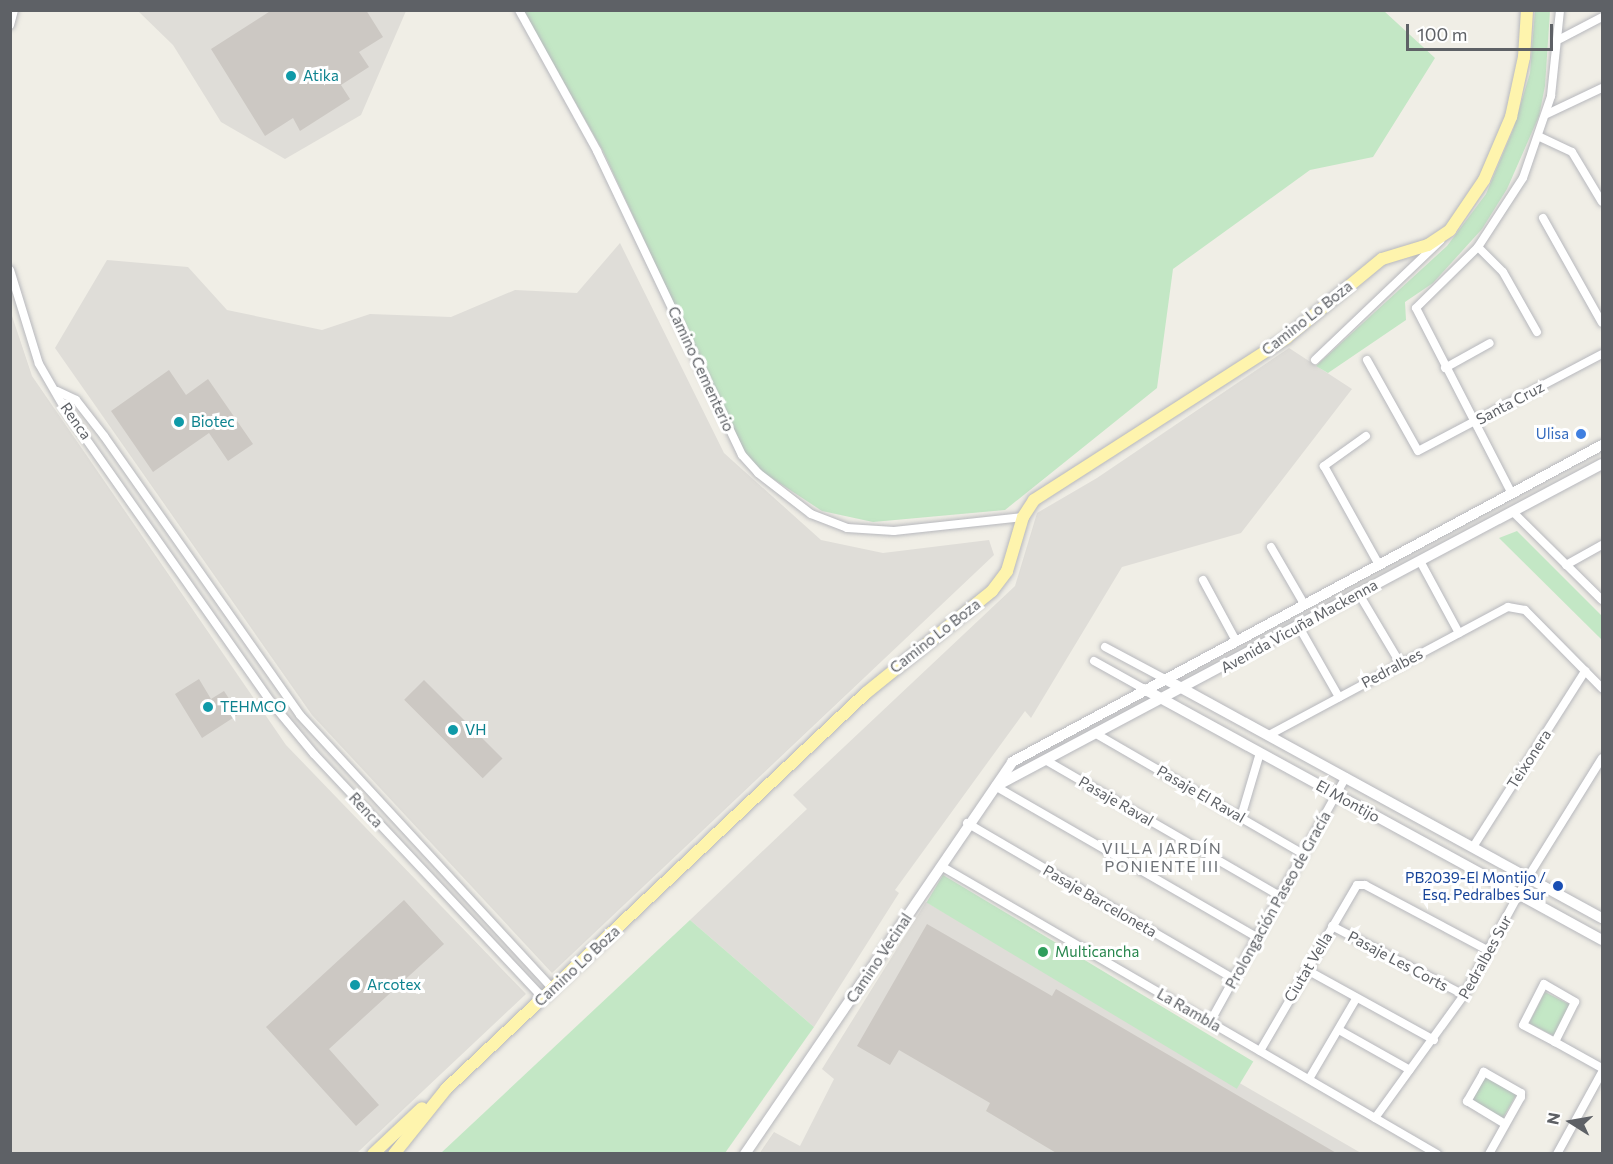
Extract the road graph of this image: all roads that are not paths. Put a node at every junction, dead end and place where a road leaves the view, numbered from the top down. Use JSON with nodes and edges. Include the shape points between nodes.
{"nodes":[{"id":1,"x":14,"y":10,"type":"edge"},
{"id":2,"x":519,"y":10,"type":"edge"},
{"id":3,"x":1527,"y":10,"type":"edge"},
{"id":4,"x":1560,"y":10,"type":"edge"},
{"id":5,"x":1602,"y":17,"type":"edge"},
{"id":6,"x":10,"y":25,"type":"edge"},
{"id":7,"x":1560,"y":39,"type":"junction"},
{"id":8,"x":1602,"y":88,"type":"edge"},
{"id":9,"x":1547,"y":114,"type":"junction"},
{"id":10,"x":1540,"y":137,"type":"junction"},
{"id":11,"x":1602,"y":202,"type":"edge"},
{"id":12,"x":1543,"y":218,"type":"dead end"},
{"id":13,"x":1444,"y":236,"type":"junction"},
{"id":14,"x":1478,"y":248,"type":"junction"},
{"id":15,"x":10,"y":270,"type":"edge"},
{"id":16,"x":1602,"y":323,"type":"edge"},
{"id":17,"x":1537,"y":332,"type":"dead end"},
{"id":18,"x":1490,"y":343,"type":"dead end"},
{"id":19,"x":1602,"y":354,"type":"edge"},
{"id":20,"x":1315,"y":360,"type":"dead end"},
{"id":21,"x":1367,"y":360,"type":"dead end"},
{"id":22,"x":1445,"y":368,"type":"junction"},
{"id":23,"x":57,"y":391,"type":"junction"},
{"id":24,"x":1474,"y":422,"type":"junction"},
{"id":25,"x":104,"y":436,"type":"junction"},
{"id":26,"x":1366,"y":436,"type":"dead end"},
{"id":27,"x":93,"y":444,"type":"junction"},
{"id":28,"x":1602,"y":445,"type":"edge"},
{"id":29,"x":1582,"y":456,"type":"junction"},
{"id":30,"x":1602,"y":464,"type":"edge"},
{"id":31,"x":1589,"y":471,"type":"junction"},
{"id":32,"x":1511,"y":492,"type":"junction"},
{"id":33,"x":1513,"y":512,"type":"junction"},
{"id":34,"x":1466,"y":516,"type":"junction"},
{"id":35,"x":1023,"y":517,"type":"junction"},
{"id":36,"x":1475,"y":531,"type":"junction"},
{"id":37,"x":1602,"y":545,"type":"edge"},
{"id":38,"x":1271,"y":547,"type":"dead end"},
{"id":39,"x":1419,"y":561,"type":"junction"},
{"id":40,"x":1378,"y":563,"type":"junction"},
{"id":41,"x":1566,"y":565,"type":"junction"},
{"id":42,"x":1388,"y":578,"type":"junction"},
{"id":43,"x":1203,"y":580,"type":"dead end"},
{"id":44,"x":1359,"y":594,"type":"junction"},
{"id":45,"x":1602,"y":600,"type":"edge"},
{"id":46,"x":1304,"y":604,"type":"junction"},
{"id":47,"x":1299,"y":627,"type":"junction"},
{"id":48,"x":1459,"y":633,"type":"junction"},
{"id":49,"x":1236,"y":641,"type":"junction"},
{"id":50,"x":1105,"y":647,"type":"dead end"},
{"id":51,"x":1094,"y":661,"type":"dead end"},
{"id":52,"x":1400,"y":663,"type":"junction"},
{"id":53,"x":1585,"y":671,"type":"junction"},
{"id":54,"x":1165,"y":679,"type":"junction"},
{"id":55,"x":1602,"y":688,"type":"edge"},
{"id":56,"x":1144,"y":689,"type":"junction"},
{"id":57,"x":1184,"y":689,"type":"junction"},
{"id":58,"x":1340,"y":697,"type":"junction"},
{"id":59,"x":1163,"y":700,"type":"junction"},
{"id":60,"x":1098,"y":735,"type":"junction"},
{"id":61,"x":1269,"y":735,"type":"junction"},
{"id":62,"x":1260,"y":753,"type":"junction"},
{"id":63,"x":1602,"y":758,"type":"edge"},
{"id":64,"x":1047,"y":761,"type":"junction"},
{"id":65,"x":1012,"y":762,"type":"joint"},
{"id":66,"x":1346,"y":777,"type":"junction"},
{"id":67,"x":995,"y":786,"type":"junction"},
{"id":68,"x":364,"y":787,"type":"junction"},
{"id":69,"x":1336,"y":795,"type":"junction"},
{"id":70,"x":353,"y":797,"type":"junction"},
{"id":71,"x":1241,"y":817,"type":"junction"},
{"id":72,"x":967,"y":823,"type":"junction"},
{"id":73,"x":1473,"y":847,"type":"junction"},
{"id":74,"x":1303,"y":854,"type":"junction"},
{"id":75,"x":941,"y":866,"type":"junction"},
{"id":76,"x":1528,"y":877,"type":"junction"},
{"id":77,"x":1519,"y":895,"type":"junction"},
{"id":78,"x":1280,"y":896,"type":"junction"},
{"id":79,"x":484,"y":914,"type":"junction"},
{"id":80,"x":1602,"y":918,"type":"edge"},
{"id":81,"x":474,"y":924,"type":"junction"},
{"id":82,"x":1332,"y":926,"type":"junction"},
{"id":83,"x":1257,"y":937,"type":"junction"},
{"id":84,"x":1602,"y":940,"type":"edge"},
{"id":85,"x":1489,"y":951,"type":"junction"},
{"id":86,"x":1307,"y":970,"type":"junction"},
{"id":87,"x":1234,"y":979,"type":"junction"},
{"id":88,"x":553,"y":989,"type":"junction"},
{"id":89,"x":1464,"y":995,"type":"junction"},
{"id":90,"x":543,"y":998,"type":"junction"},
{"id":91,"x":1356,"y":999,"type":"junction"},
{"id":92,"x":1210,"y":1022,"type":"junction"},
{"id":93,"x":1339,"y":1030,"type":"junction"},
{"id":94,"x":1434,"y":1040,"type":"junction"},
{"id":95,"x":1555,"y":1042,"type":"junction"},
{"id":96,"x":1260,"y":1051,"type":"junction"},
{"id":97,"x":1410,"y":1070,"type":"junction"},
{"id":98,"x":1602,"y":1070,"type":"edge"},
{"id":99,"x":1308,"y":1079,"type":"junction"},
{"id":100,"x":446,"y":1089,"type":"junction"},
{"id":101,"x":1375,"y":1118,"type":"junction"},
{"id":102,"x":1505,"y":1124,"type":"junction"},
{"id":103,"x":373,"y":1154,"type":"edge"},
{"id":104,"x":394,"y":1154,"type":"edge"},
{"id":105,"x":745,"y":1154,"type":"edge"},
{"id":106,"x":1437,"y":1154,"type":"edge"},
{"id":107,"x":1489,"y":1154,"type":"edge"},
{"id":108,"x":1557,"y":1154,"type":"edge"}],
"edges":[{"from":1,"to":6,"type":"street"},
{"from":2,"to":35,"type":"street","name":"Camino Cementerio","via":[[597,151],[742,455],[758,473],[812,514],[847,528],[917,530]]},
{"from":3,"to":13,"type":"main road","name":"Camino Lo Boza","via":[[1521,78],[1504,137],[1467,210]]},
{"from":4,"to":7,"type":"street"},
{"from":5,"to":7,"type":"street"},
{"from":7,"to":9,"type":"street"},
{"from":8,"to":9,"type":"street"},
{"from":9,"to":10,"type":"street"},
{"from":10,"to":11,"type":"street","via":[[1572,152]]},
{"from":10,"to":14,"type":"street","via":[[1513,197]]},
{"from":12,"to":16,"type":"street"},
{"from":13,"to":20,"type":"street","name":"Camino Lo Boza"},
{"from":13,"to":35,"type":"main road","name":"Camino Lo Boza","via":[[1382,259],[1286,338],[1041,495]]},
{"from":14,"to":17,"type":"street","via":[[1506,276]]},
{"from":14,"to":22,"type":"street","via":[[1416,308]]},
{"from":15,"to":23,"type":"street","via":[[39,364]]},
{"from":18,"to":22,"type":"street"},
{"from":19,"to":24,"type":"street","name":"Santa Cruz"},
{"from":21,"to":24,"type":"street","name":"Santa Cruz","via":[[1418,452]]},
{"from":22,"to":24,"type":"street"},
{"from":23,"to":25,"type":"street","name":"Renca","via":[[76,400]]},
{"from":23,"to":27,"type":"street","name":"Renca","via":[[65,409]]},
{"from":24,"to":32,"type":"street"},
{"from":25,"to":27,"type":"street"},
{"from":25,"to":68,"type":"street","name":"Renca","via":[[300,716]]},
{"from":26,"to":40,"type":"street","via":[[1324,466]]},
{"from":27,"to":70,"type":"street","name":"Renca","via":[[275,708]]},
{"from":28,"to":29,"type":"street","name":"Avenida Vicuña Mackenna"},
{"from":29,"to":31,"type":"street"},
{"from":29,"to":32,"type":"street","name":"Avenida Vicuña Mackenna"},
{"from":30,"to":31,"type":"street","name":"Avenida Vicuña Mackenna"},
{"from":31,"to":33,"type":"street","name":"Avenida Vicuña Mackenna"},
{"from":32,"to":34,"type":"street","name":"Avenida Vicuña Mackenna"},
{"from":33,"to":36,"type":"street","name":"Avenida Vicuña Mackenna"},
{"from":33,"to":41,"type":"street"},
{"from":34,"to":36,"type":"street"},
{"from":34,"to":40,"type":"street","name":"Avenida Vicuña Mackenna"},
{"from":35,"to":88,"type":"main road","name":"Camino Lo Boza","via":[[1010,565],[992,591],[874,685]]},
{"from":36,"to":39,"type":"street","name":"Avenida Vicuña Mackenna"},
{"from":37,"to":41,"type":"street"},
{"from":38,"to":46,"type":"street"},
{"from":39,"to":42,"type":"street","name":"Avenida Vicuña Mackenna"},
{"from":39,"to":48,"type":"street"},
{"from":40,"to":42,"type":"street"},
{"from":40,"to":46,"type":"street","name":"Avenida Vicuña Mackenna"},
{"from":41,"to":45,"type":"street"},
{"from":42,"to":44,"type":"street","name":"Avenida Vicuña Mackenna"},
{"from":43,"to":49,"type":"street"},
{"from":44,"to":47,"type":"street","name":"Avenida Vicuña Mackenna"},
{"from":44,"to":52,"type":"street"},
{"from":46,"to":49,"type":"street","name":"Avenida Vicuña Mackenna"},
{"from":47,"to":57,"type":"street","name":"Avenida Vicuña Mackenna"},
{"from":47,"to":58,"type":"street"},
{"from":48,"to":52,"type":"street","name":"Pedralbes"},
{"from":48,"to":53,"type":"street","name":"Pedralbes","via":[[1517,606]]},
{"from":49,"to":54,"type":"street","name":"Avenida Vicuña Mackenna"},
{"from":50,"to":54,"type":"street","name":"El Montijo"},
{"from":51,"to":56,"type":"street","name":"El Montijo"},
{"from":52,"to":58,"type":"street","name":"Pedralbes"},
{"from":53,"to":55,"type":"street"},
{"from":53,"to":73,"type":"street","name":"Teixonera"},
{"from":54,"to":56,"type":"street","name":"Avenida Vicuña Mackenna"},
{"from":54,"to":57,"type":"street","name":"El Montijo"},
{"from":56,"to":59,"type":"street","name":"El Montijo"},
{"from":56,"to":65,"type":"street","name":"Avenida Vicuña Mackenna"},
{"from":57,"to":59,"type":"street","name":"Avenida Vicuña Mackenna"},
{"from":57,"to":61,"type":"street","name":"El Montijo"},
{"from":58,"to":61,"type":"street","name":"Pedralbes"},
{"from":59,"to":60,"type":"street","name":"Avenida Vicuña Mackenna"},
{"from":59,"to":62,"type":"street","name":"El Montijo"},
{"from":60,"to":64,"type":"street","name":"Avenida Vicuña Mackenna"},
{"from":60,"to":71,"type":"street","name":"Pasaje El Raval"},
{"from":61,"to":66,"type":"street","name":"El Montijo"},
{"from":62,"to":69,"type":"street","name":"El Montijo"},
{"from":62,"to":71,"type":"street"},
{"from":63,"to":76,"type":"street","name":"Pedralbes Sur"},
{"from":64,"to":67,"type":"street","name":"Avenida Vicuña Mackenna"},
{"from":64,"to":78,"type":"street","name":"Pasaje Raval"},
{"from":65,"to":67,"type":"street","name":"Camino Vecinal"},
{"from":66,"to":69,"type":"street","name":"Prolongación Paseo de Gracía"},
{"from":66,"to":73,"type":"street","name":"El Montijo"},
{"from":67,"to":72,"type":"street","name":"Camino Vecinal"},
{"from":67,"to":83,"type":"street"},
{"from":68,"to":70,"type":"street"},
{"from":68,"to":79,"type":"street","name":"Renca"},
{"from":69,"to":74,"type":"street","name":"Prolongación Paseo de Gracía"},
{"from":69,"to":77,"type":"street","name":"El Montijo"},
{"from":70,"to":81,"type":"street","name":"Renca"},
{"from":71,"to":74,"type":"street","name":"Pasaje El Raval"},
{"from":72,"to":75,"type":"street","name":"Camino Vecinal"},
{"from":72,"to":87,"type":"street","name":"Pasaje Barceloneta"},
{"from":73,"to":76,"type":"street","name":"El Montijo"},
{"from":74,"to":78,"type":"street","name":"Prolongación Paseo de Gracía"},
{"from":75,"to":92,"type":"street","name":"La Rambla"},
{"from":75,"to":105,"type":"street","name":"Camino Vecinal"},
{"from":76,"to":77,"type":"street","name":"Pedralbes Sur"},
{"from":76,"to":80,"type":"street","name":"El Montijo"},
{"from":77,"to":84,"type":"street","name":"El Montijo"},
{"from":77,"to":85,"type":"street","name":"Pedralbes Sur"},
{"from":78,"to":83,"type":"street","name":"Prolongación Paseo de Gracía"},
{"from":79,"to":81,"type":"street"},
{"from":79,"to":88,"type":"street","name":"Renca"},
{"from":81,"to":90,"type":"street","name":"Renca"},
{"from":82,"to":85,"type":"street","name":"Ciutat Vella","via":[[1359,884]]},
{"from":82,"to":86,"type":"street","name":"Ciutat Vella"},
{"from":82,"to":89,"type":"street","name":"Pasaje Les Corts"},
{"from":83,"to":87,"type":"street","name":"Prolongación Paseo de Gracía"},
{"from":85,"to":89,"type":"street","name":"Pedralbes Sur"},
{"from":86,"to":91,"type":"street"},
{"from":86,"to":96,"type":"street","name":"Ciutat Vella"},
{"from":87,"to":92,"type":"street","name":"Prolongación Paseo de Gracía"},
{"from":88,"to":90,"type":"main road","name":"Camino Lo Boza"},
{"from":89,"to":94,"type":"street","name":"Pedralbes Sur"},
{"from":90,"to":100,"type":"main road","name":"Camino Lo Boza"},
{"from":91,"to":93,"type":"street"},
{"from":91,"to":94,"type":"street"},
{"from":92,"to":96,"type":"street","name":"La Rambla"},
{"from":93,"to":97,"type":"street"},
{"from":93,"to":99,"type":"street"},
{"from":94,"to":97,"type":"street","name":"Pedralbes Sur"},
{"from":95,"to":95,"type":"street","via":[[1524,1025],[1544,984],[1575,1002]]},
{"from":95,"to":98,"type":"street"},
{"from":96,"to":99,"type":"street","name":"La Rambla"},
{"from":97,"to":101,"type":"street","name":"Pedralbes Sur"},
{"from":98,"to":108,"type":"street"},
{"from":99,"to":101,"type":"street","name":"La Rambla"},
{"from":100,"to":103,"type":"main road","name":"Camino Lo Boza"},
{"from":100,"to":104,"type":"main road","name":"Camino Lo Boza"},
{"from":101,"to":106,"type":"street","name":"La Rambla"},
{"from":102,"to":102,"type":"street","via":[[1469,1104],[1467,1098],[1484,1072],[1521,1093]]},
{"from":102,"to":107,"type":"street"}]}
